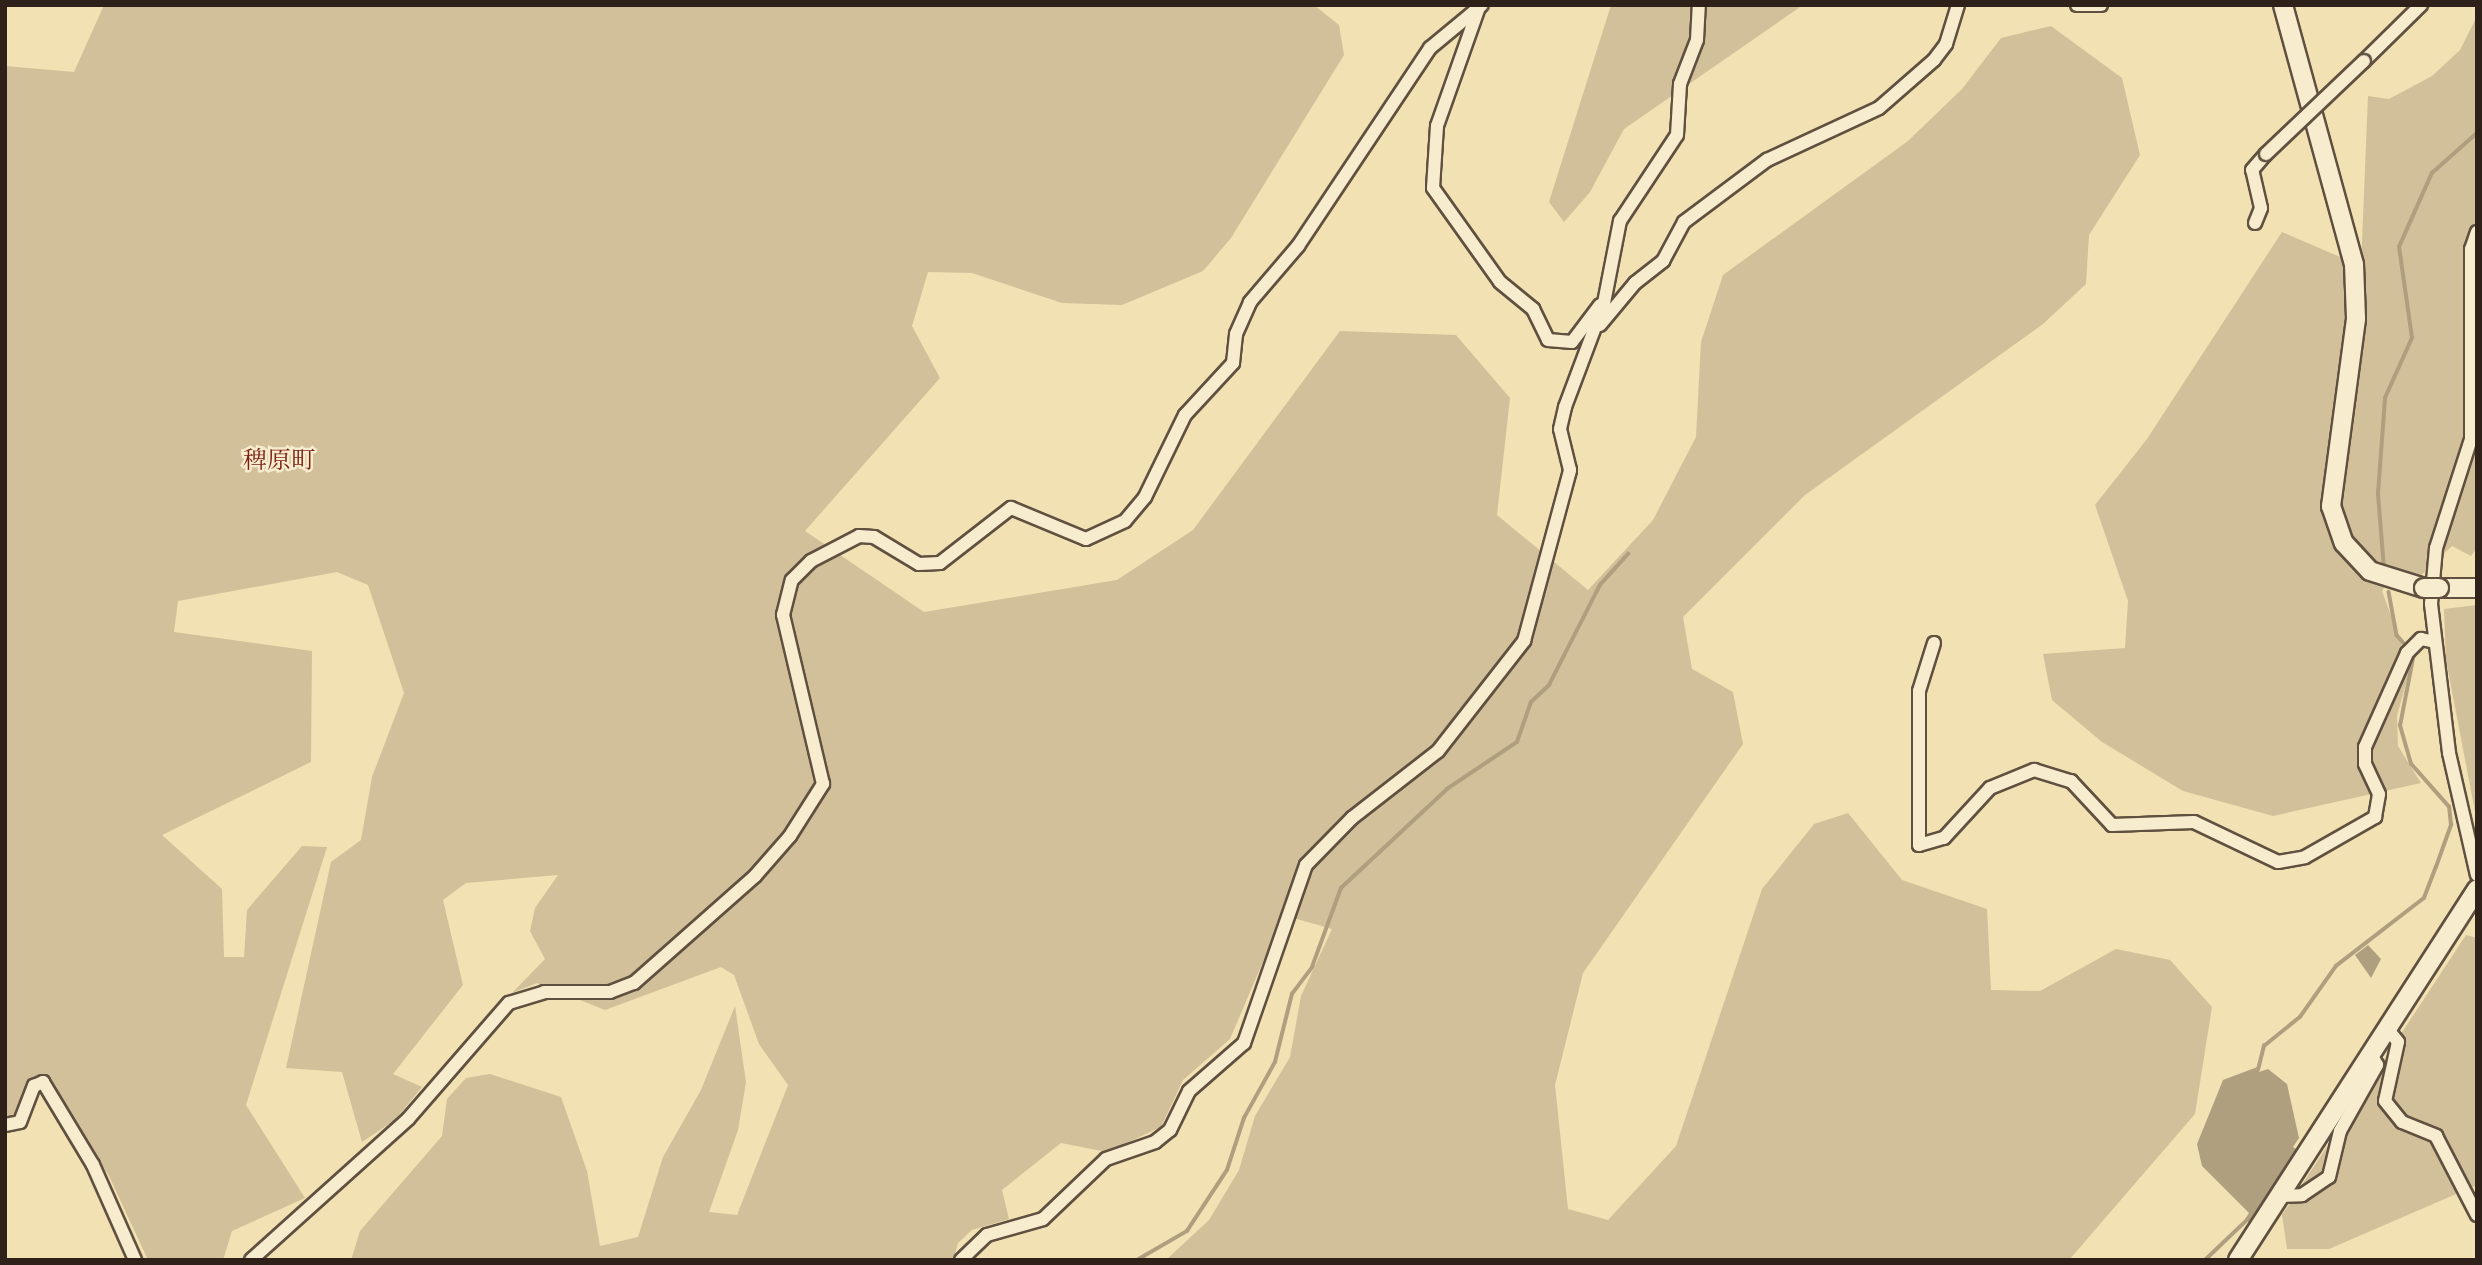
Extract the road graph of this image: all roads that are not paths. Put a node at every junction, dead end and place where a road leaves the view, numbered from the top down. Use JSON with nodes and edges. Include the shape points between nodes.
{"nodes":[{"id":1,"x":1699,"y":5,"type":"edge"},
{"id":2,"x":1958,"y":5,"type":"edge"},
{"id":3,"x":2077,"y":5,"type":"edge"},
{"id":4,"x":2101,"y":5,"type":"edge"},
{"id":5,"x":2283,"y":5,"type":"edge"},
{"id":6,"x":2421,"y":5,"type":"edge"},
{"id":7,"x":1480,"y":6,"type":"edge"},
{"id":8,"x":2255,"y":223,"type":"dead end"},
{"id":9,"x":2477,"y":232,"type":"edge"},
{"id":10,"x":1604,"y":303,"type":"junction"},
{"id":11,"x":1593,"y":334,"type":"junction"},
{"id":12,"x":2477,"y":588,"type":"edge"},
{"id":13,"x":2435,"y":642,"type":"junction"},
{"id":14,"x":1934,"y":643,"type":"dead end"},
{"id":15,"x":2477,"y":875,"type":"edge"},
{"id":16,"x":2477,"y":889,"type":"edge"},
{"id":17,"x":2386,"y":1027,"type":"junction"},
{"id":18,"x":2370,"y":1052,"type":"junction"},
{"id":19,"x":5,"y":1125,"type":"edge"},
{"id":20,"x":2278,"y":1196,"type":"junction"},
{"id":21,"x":2477,"y":1215,"type":"edge"},
{"id":22,"x":135,"y":1260,"type":"edge"},
{"id":23,"x":251,"y":1260,"type":"edge"},
{"id":24,"x":961,"y":1260,"type":"edge"},
{"id":25,"x":2238,"y":1260,"type":"edge"}],
"edges":[{"from":1,"to":10,"type":"street","via":[[1697,40],[1680,84],[1677,135],[1620,221]]},
{"from":2,"to":11,"type":"street","via":[[1947,44],[1934,60],[1879,108],[1767,160],[1684,222],[1663,261],[1635,283]]},
{"from":3,"to":4,"type":"street"},
{"from":5,"to":12,"type":"street","via":[[2354,264],[2356,319],[2331,506],[2344,543],[2370,571],[2431,588]]},
{"from":6,"to":8,"type":"street","bridge":true,"via":[[2252,170],[2261,208]]},
{"from":7,"to":10,"type":"street","via":[[1437,127],[1433,188],[1500,282],[1533,309],[1548,340],[1572,342]]},
{"from":7,"to":23,"type":"street","via":[[1430,48],[1298,246],[1250,303],[1236,334],[1233,363],[1185,415],[1145,498],[1125,520],[1086,539],[1011,508],[940,563],[919,564],[874,537],[859,536],[811,561],[792,580],[783,615],[823,784],[790,836],[755,876],[634,983],[610,992],[544,992],[509,1003],[408,1119]]},
{"from":9,"to":13,"type":"street","via":[[2471,249],[2471,439],[2431,572]]},
{"from":10,"to":11,"type":"street"},
{"from":11,"to":24,"type":"street","via":[[1560,429],[1570,470],[1547,571],[1524,641],[1508,665],[1438,751],[1352,818],[1306,865],[1244,1043],[1189,1091],[1170,1130],[1155,1142],[1105,1159],[1043,1219],[987,1235],[967,1247]]},
{"from":13,"to":14,"type":"street","via":[[2410,649],[2365,747],[2365,764],[2379,794],[2375,817],[2305,857],[2278,862],[2194,822],[2112,825],[2071,780],[2034,770],[1990,788],[1944,838],[1919,845],[1919,691]]},
{"from":13,"to":15,"type":"street","via":[[2449,753]]},
{"from":16,"to":17,"type":"street"},
{"from":17,"to":18,"type":"street"},
{"from":17,"to":21,"type":"street","via":[[2398,1042],[2385,1101],[2402,1122],[2436,1136]]},
{"from":18,"to":20,"type":"street"},
{"from":18,"to":20,"type":"street","via":[[2376,1065],[2340,1131],[2329,1177],[2302,1195]]},
{"from":19,"to":22,"type":"street","via":[[20,1122],[34,1086],[43,1083],[93,1165]]},
{"from":20,"to":25,"type":"street"}]}
